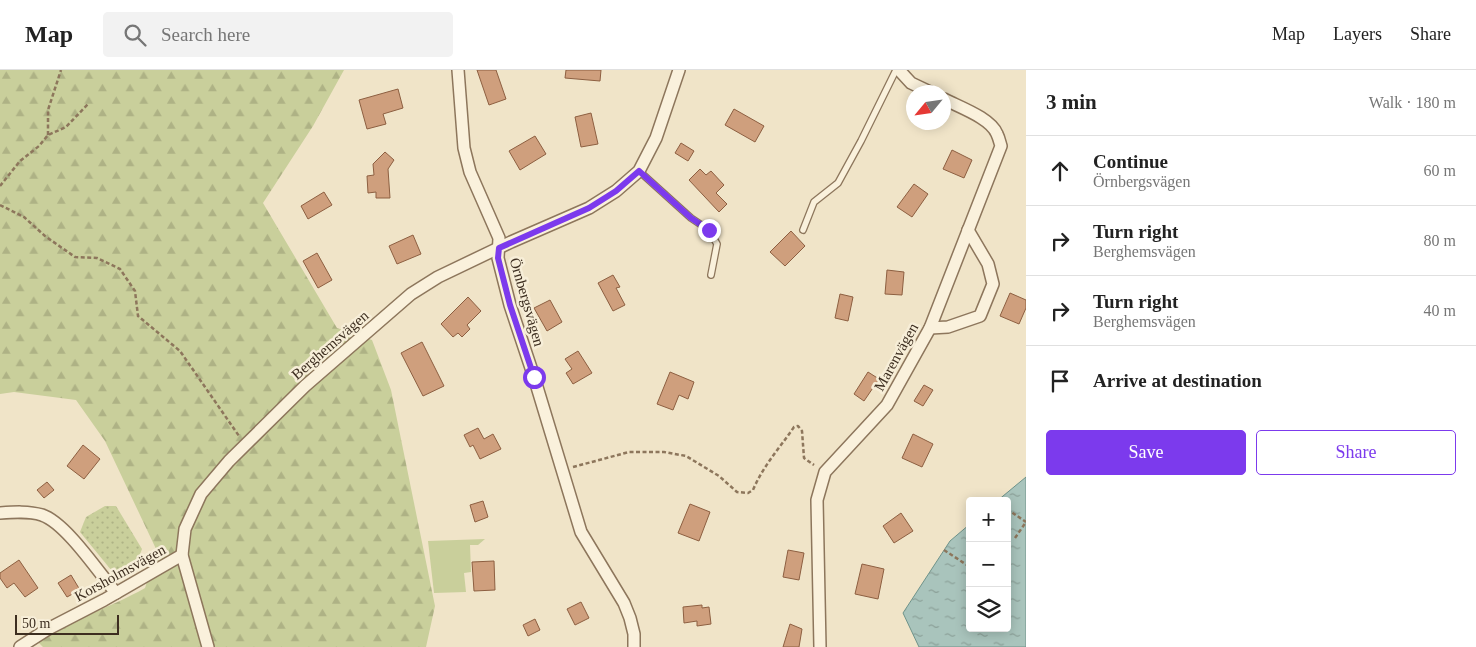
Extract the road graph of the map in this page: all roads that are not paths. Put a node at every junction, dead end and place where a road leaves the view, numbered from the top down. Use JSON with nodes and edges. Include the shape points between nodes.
{"nodes":[{"id":1,"x":458,"y":70,"type":"edge"},
{"id":2,"x":679,"y":70,"type":"edge"},
{"id":3,"x":898,"y":70,"type":"edge"},
{"id":4,"x":915,"y":85,"type":"edge"},
{"id":5,"x":951,"y":103,"type":"edge"},
{"id":6,"x":639,"y":171,"type":"junction"},
{"id":7,"x":803,"y":230,"type":"dead end"},
{"id":8,"x":968,"y":230,"type":"junction"},
{"id":9,"x":499,"y":248,"type":"junction"},
{"id":10,"x":711,"y":275,"type":"dead end"},
{"id":11,"x":930,"y":328,"type":"junction"},
{"id":12,"x":0,"y":513,"type":"edge"},
{"id":13,"x":182,"y":555,"type":"junction"},
{"id":14,"x":116,"y":593,"type":"junction"},
{"id":15,"x":20,"y":647,"type":"edge"},
{"id":16,"x":208,"y":647,"type":"edge"},
{"id":17,"x":634,"y":647,"type":"edge"},
{"id":18,"x":820,"y":647,"type":"edge"}],
"edges":[{"from":1,"to":9,"type":"street","name":"Örnbergsvägen","via":[[464,148],[470,172],[499,238]]},
{"from":2,"to":6,"type":"street","name":"Berghemsvägen","via":[[656,138]]},
{"from":3,"to":4,"type":"street"},
{"from":3,"to":7,"type":"lane","via":[[838,183],[814,202]]},
{"from":5,"to":8,"type":"street","name":"Marenvägen","via":[[990,124],[997,133],[1000,146]]},
{"from":6,"to":9,"type":"street","name":"Berghemsvägen","via":[[589,208]]},
{"from":6,"to":10,"type":"lane","via":[[709,230],[717,244]]},
{"from":8,"to":11,"type":"street","name":"Marenvägen"},
{"from":8,"to":11,"type":"street","via":[[988,264],[994,284],[980,316],[948,327]]},
{"from":9,"to":13,"type":"street","name":"Berghemsvägen","via":[[411,294],[306,386],[229,461],[201,494],[185,529]]},
{"from":9,"to":17,"type":"street","name":"Örnbergsvägen","via":[[498,258],[510,305],[582,532],[630,618]]},
{"from":11,"to":18,"type":"street","name":"Marenvägen","via":[[887,405],[830,465],[823,477],[817,500]]},
{"from":12,"to":14,"type":"street","via":[[32,513],[56,522]]},
{"from":13,"to":14,"type":"street","name":"Korsholmsvägen"},
{"from":13,"to":16,"type":"street","name":"Berghemsvägen"},
{"from":14,"to":15,"type":"street","name":"Korsholmsvägen"}]}
